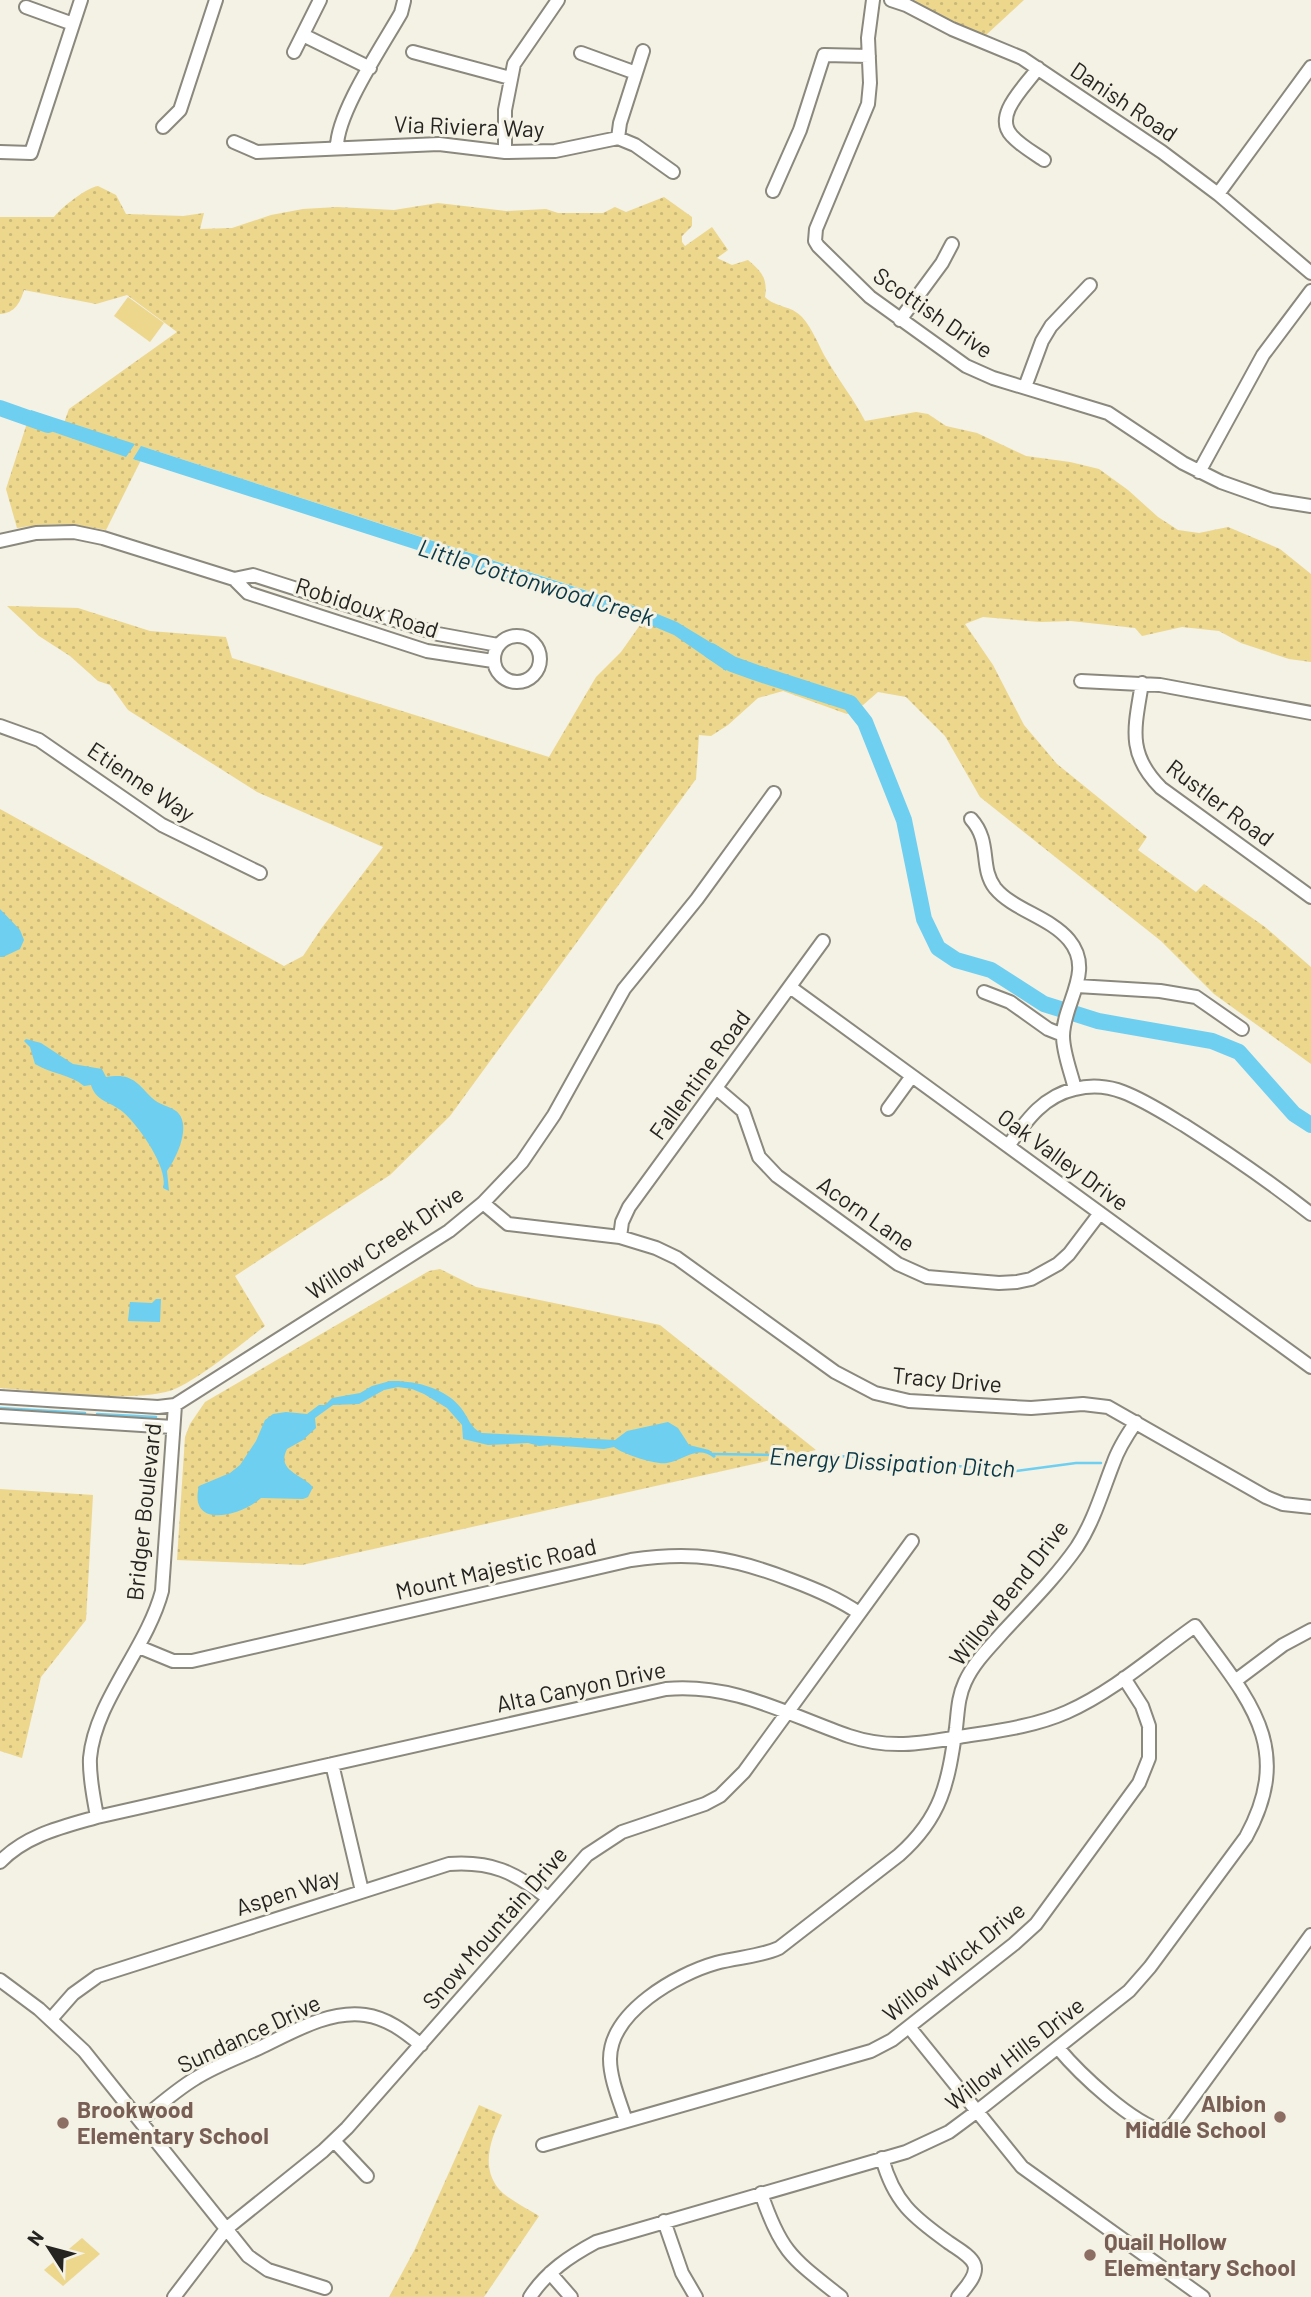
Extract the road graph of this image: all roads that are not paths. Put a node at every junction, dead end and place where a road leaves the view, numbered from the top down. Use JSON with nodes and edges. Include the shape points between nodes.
{"nodes":[{"id":1,"x":81,"y":0,"type":"edge"},
{"id":2,"x":216,"y":0,"type":"edge"},
{"id":3,"x":320,"y":0,"type":"edge"},
{"id":4,"x":558,"y":0,"type":"edge"},
{"id":5,"x":873,"y":0,"type":"edge"},
{"id":6,"x":891,"y":0,"type":"edge"},
{"id":7,"x":406,"y":1,"type":"edge"},
{"id":8,"x":26,"y":8,"type":"dead end"},
{"id":9,"x":73,"y":23,"type":"junction"},
{"id":10,"x":303,"y":35,"type":"junction"},
{"id":11,"x":643,"y":51,"type":"dead end"},
{"id":12,"x":294,"y":52,"type":"dead end"},
{"id":13,"x":413,"y":52,"type":"dead end"},
{"id":14,"x":582,"y":53,"type":"dead end"},
{"id":15,"x":869,"y":56,"type":"junction"},
{"id":16,"x":1311,"y":67,"type":"edge"},
{"id":17,"x":370,"y":68,"type":"junction"},
{"id":18,"x":1038,"y":68,"type":"junction"},
{"id":19,"x":636,"y":73,"type":"junction"},
{"id":20,"x":510,"y":78,"type":"junction"},
{"id":21,"x":163,"y":127,"type":"dead end"},
{"id":22,"x":618,"y":138,"type":"junction"},
{"id":23,"x":234,"y":142,"type":"dead end"},
{"id":24,"x":337,"y":148,"type":"junction"},
{"id":25,"x":0,"y":152,"type":"edge"},
{"id":26,"x":505,"y":152,"type":"junction"},
{"id":27,"x":1044,"y":160,"type":"dead end"},
{"id":28,"x":673,"y":172,"type":"dead end"},
{"id":29,"x":773,"y":191,"type":"dead end"},
{"id":30,"x":1218,"y":194,"type":"junction"},
{"id":31,"x":952,"y":244,"type":"dead end"},
{"id":32,"x":1311,"y":273,"type":"edge"},
{"id":33,"x":1090,"y":285,"type":"dead end"},
{"id":34,"x":1311,"y":290,"type":"edge"},
{"id":35,"x":900,"y":320,"type":"junction"},
{"id":36,"x":1024,"y":387,"type":"junction"},
{"id":37,"x":1199,"y":472,"type":"junction"},
{"id":38,"x":1311,"y":506,"type":"edge"},
{"id":39,"x":0,"y":541,"type":"edge"},
{"id":40,"x":234,"y":579,"type":"junction"},
{"id":41,"x":498,"y":645,"type":"junction"},
{"id":42,"x":493,"y":661,"type":"junction"},
{"id":43,"x":1081,"y":681,"type":"dead end"},
{"id":44,"x":1142,"y":683,"type":"junction"},
{"id":45,"x":1311,"y":713,"type":"edge"},
{"id":46,"x":0,"y":726,"type":"edge"},
{"id":47,"x":774,"y":793,"type":"dead end"},
{"id":48,"x":971,"y":819,"type":"dead end"},
{"id":49,"x":260,"y":873,"type":"dead end"},
{"id":50,"x":1311,"y":897,"type":"edge"},
{"id":51,"x":822,"y":941,"type":"dead end"},
{"id":52,"x":1077,"y":986,"type":"junction"},
{"id":53,"x":790,"y":987,"type":"junction"},
{"id":54,"x":984,"y":992,"type":"dead end"},
{"id":55,"x":1242,"y":1029,"type":"dead end"},
{"id":56,"x":1064,"y":1031,"type":"junction"},
{"id":57,"x":912,"y":1076,"type":"junction"},
{"id":58,"x":716,"y":1088,"type":"junction"},
{"id":59,"x":1075,"y":1089,"type":"junction"},
{"id":60,"x":888,"y":1109,"type":"dead end"},
{"id":61,"x":1008,"y":1146,"type":"junction"},
{"id":62,"x":483,"y":1203,"type":"junction"},
{"id":63,"x":1100,"y":1213,"type":"junction"},
{"id":64,"x":1311,"y":1214,"type":"edge"},
{"id":65,"x":620,"y":1237,"type":"junction"},
{"id":66,"x":1311,"y":1367,"type":"edge"},
{"id":67,"x":0,"y":1397,"type":"edge"},
{"id":68,"x":176,"y":1405,"type":"junction"},
{"id":69,"x":0,"y":1416,"type":"edge"},
{"id":70,"x":1136,"y":1422,"type":"junction"},
{"id":71,"x":173,"y":1427,"type":"junction"},
{"id":72,"x":1311,"y":1507,"type":"edge"},
{"id":73,"x":912,"y":1541,"type":"dead end"},
{"id":74,"x":859,"y":1613,"type":"junction"},
{"id":75,"x":1195,"y":1626,"type":"joint"},
{"id":76,"x":1311,"y":1630,"type":"edge"},
{"id":77,"x":139,"y":1647,"type":"junction"},
{"id":78,"x":1124,"y":1678,"type":"junction"},
{"id":79,"x":1235,"y":1681,"type":"junction"},
{"id":80,"x":787,"y":1712,"type":"junction"},
{"id":81,"x":954,"y":1738,"type":"junction"},
{"id":82,"x":331,"y":1764,"type":"junction"},
{"id":83,"x":97,"y":1817,"type":"junction"},
{"id":84,"x":0,"y":1862,"type":"edge"},
{"id":85,"x":362,"y":1891,"type":"junction"},
{"id":86,"x":548,"y":1898,"type":"junction"},
{"id":87,"x":1311,"y":1935,"type":"edge"},
{"id":88,"x":0,"y":1980,"type":"edge"},
{"id":89,"x":51,"y":2019,"type":"junction"},
{"id":90,"x":909,"y":2027,"type":"junction"},
{"id":91,"x":421,"y":2045,"type":"junction"},
{"id":92,"x":1058,"y":2048,"type":"junction"},
{"id":93,"x":976,"y":2112,"type":"junction"},
{"id":94,"x":140,"y":2121,"type":"junction"},
{"id":95,"x":626,"y":2122,"type":"junction"},
{"id":96,"x":334,"y":2141,"type":"junction"},
{"id":97,"x":543,"y":2144,"type":"dead end"},
{"id":98,"x":881,"y":2158,"type":"junction"},
{"id":99,"x":367,"y":2176,"type":"dead end"},
{"id":100,"x":761,"y":2193,"type":"junction"},
{"id":101,"x":664,"y":2221,"type":"junction"},
{"id":102,"x":226,"y":2230,"type":"junction"},
{"id":103,"x":550,"y":2273,"type":"junction"},
{"id":104,"x":325,"y":2288,"type":"dead end"},
{"id":105,"x":174,"y":2297,"type":"edge"},
{"id":106,"x":530,"y":2297,"type":"edge"},
{"id":107,"x":571,"y":2297,"type":"edge"},
{"id":108,"x":696,"y":2297,"type":"edge"},
{"id":109,"x":841,"y":2297,"type":"edge"},
{"id":110,"x":958,"y":2297,"type":"edge"},
{"id":111,"x":1203,"y":2297,"type":"edge"}],
"edges":[{"from":1,"to":9,"type":"street"},
{"from":2,"to":21,"type":"street","via":[[180,110]]},
{"from":3,"to":10,"type":"street"},
{"from":4,"to":20,"type":"street","via":[[518,56]]},
{"from":5,"to":15,"type":"street","name":"Scottish Drive"},
{"from":6,"to":18,"type":"street","name":"Danish Road"},
{"from":7,"to":17,"type":"street"},
{"from":8,"to":9,"type":"street"},
{"from":9,"to":25,"type":"street","via":[[31,153]]},
{"from":10,"to":12,"type":"street"},
{"from":10,"to":17,"type":"street"},
{"from":11,"to":19,"type":"street"},
{"from":13,"to":20,"type":"street"},
{"from":14,"to":19,"type":"street"},
{"from":15,"to":29,"type":"street","via":[[824,55],[800,131]]},
{"from":15,"to":35,"type":"street","name":"Scottish Drive","via":[[866,113],[816,229],[815,241],[859,289]]},
{"from":16,"to":30,"type":"street"},
{"from":17,"to":24,"type":"street","via":[[345,112]]},
{"from":18,"to":27,"type":"street","via":[[1010,107],[1006,121],[1010,134]]},
{"from":18,"to":30,"type":"street","name":"Danish Road"},
{"from":19,"to":22,"type":"street"},
{"from":20,"to":26,"type":"street"},
{"from":22,"to":26,"type":"street","name":"Via Riviera Way","via":[[555,151]]},
{"from":22,"to":28,"type":"street"},
{"from":23,"to":24,"type":"street","name":"Via Riviera Way","via":[[257,152]]},
{"from":24,"to":26,"type":"street","name":"Via Riviera Way","via":[[439,144]]},
{"from":30,"to":32,"type":"street","name":"Danish Road"},
{"from":31,"to":35,"type":"street"},
{"from":33,"to":36,"type":"street","via":[[1051,326]]},
{"from":34,"to":37,"type":"street","via":[[1263,355]]},
{"from":35,"to":36,"type":"street","name":"Scottish Drive","via":[[966,366]]},
{"from":36,"to":37,"type":"street","name":"Scottish Drive","via":[[1108,413]]},
{"from":37,"to":38,"type":"street","name":"Scottish Drive","via":[[1272,500]]},
{"from":39,"to":40,"type":"street","name":"Robidoux Road","via":[[36,533],[74,532]]},
{"from":40,"to":41,"type":"street","name":"Robidoux Road","via":[[253,575],[438,634]]},
{"from":40,"to":42,"type":"street","name":"Robidoux Road","via":[[248,593],[427,650]]},
{"from":41,"to":42,"type":"street"},
{"from":41,"to":42,"type":"street","name":"Robidoux Road","via":[[510,636],[532,641],[541,657],[536,674],[519,683],[498,673]]},
{"from":43,"to":44,"type":"street"},
{"from":44,"to":45,"type":"street"},
{"from":44,"to":50,"type":"street","name":"Rustler Road","via":[[1134,730],[1148,775]]},
{"from":46,"to":49,"type":"street","name":"Etienne Way","via":[[39,740],[162,825]]},
{"from":47,"to":62,"type":"street","name":"Willow Creek Drive","via":[[624,989],[539,1138]]},
{"from":48,"to":52,"type":"street","via":[[983,837],[993,886],[1058,929],[1074,946],[1080,967]]},
{"from":51,"to":53,"type":"street","name":"Fallentine Road"},
{"from":52,"to":55,"type":"street","via":[[1196,997]]},
{"from":52,"to":56,"type":"street"},
{"from":53,"to":57,"type":"street","name":"Oak Valley Drive"},
{"from":53,"to":58,"type":"street","name":"Fallentine Road"},
{"from":54,"to":56,"type":"street","via":[[1010,1002],[1048,1029]]},
{"from":56,"to":59,"type":"street"},
{"from":57,"to":60,"type":"street"},
{"from":57,"to":61,"type":"street","name":"Oak Valley Drive"},
{"from":58,"to":63,"type":"street","name":"Acorn Lane","via":[[743,1111],[759,1157],[777,1176],[898,1264],[928,1277],[999,1283],[1031,1279],[1069,1254]]},
{"from":58,"to":65,"type":"street","name":"Fallentine Road","via":[[629,1207]]},
{"from":59,"to":61,"type":"street","via":[[1034,1111]]},
{"from":59,"to":64,"type":"street","via":[[1109,1088],[1139,1099],[1243,1163]]},
{"from":61,"to":63,"type":"street","name":"Oak Valley Drive"},
{"from":62,"to":65,"type":"street","name":"Tracy Drive","via":[[508,1224]]},
{"from":62,"to":68,"type":"street","name":"Willow Creek Drive","via":[[449,1231]]},
{"from":63,"to":66,"type":"street","name":"Oak Valley Drive"},
{"from":65,"to":70,"type":"street","name":"Tracy Drive","via":[[677,1258],[835,1372],[875,1393],[909,1401],[1031,1408],[1096,1404]]},
{"from":67,"to":68,"type":"street"},
{"from":68,"to":71,"type":"street","name":"Bridger Boulevard"},
{"from":69,"to":71,"type":"street"},
{"from":70,"to":72,"type":"street","name":"Tracy Drive","via":[[1266,1497]]},
{"from":70,"to":81,"type":"street","name":"Willow Bend Drive","via":[[1079,1543],[973,1666],[959,1696]]},
{"from":71,"to":77,"type":"street","name":"Bridger Boulevard","via":[[162,1591]]},
{"from":73,"to":74,"type":"street","name":"Snow Mountain Drive"},
{"from":74,"to":77,"type":"street","name":"Mount Majestic Road","via":[[820,1591],[759,1567],[695,1555],[663,1555],[192,1661],[173,1661]]},
{"from":74,"to":80,"type":"street","name":"Snow Mountain Drive"},
{"from":75,"to":78,"type":"street","name":"Alta Canyon Drive"},
{"from":75,"to":79,"type":"street","name":"Willow Hills Drive"},
{"from":76,"to":79,"type":"street"},
{"from":77,"to":83,"type":"street","name":"Bridger Boulevard","via":[[104,1710],[93,1742],[90,1775]]},
{"from":78,"to":81,"type":"street","name":"Alta Canyon Drive","via":[[1088,1702],[1044,1721]]},
{"from":78,"to":90,"type":"street","name":"Willow Wick Drive","via":[[1149,1726],[1149,1758],[1139,1783],[1036,1924]]},
{"from":79,"to":92,"type":"street","name":"Willow Hills Drive","via":[[1255,1712],[1266,1752],[1266,1782],[1256,1819],[1141,1979]]},
{"from":80,"to":81,"type":"street","name":"Alta Canyon Drive","via":[[890,1745]]},
{"from":80,"to":82,"type":"street","name":"Alta Canyon Drive","via":[[736,1693],[666,1689]]},
{"from":80,"to":86,"type":"street","name":"Snow Mountain Drive","via":[[744,1772],[720,1796],[609,1839],[587,1855]]},
{"from":81,"to":95,"type":"street","name":"Willow Bend Drive","via":[[950,1772],[938,1807],[915,1841],[899,1855],[779,1948],[690,1973],[629,2014],[615,2036],[610,2059]]},
{"from":82,"to":83,"type":"street","name":"Alta Canyon Drive"},
{"from":82,"to":85,"type":"street"},
{"from":83,"to":84,"type":"street","name":"Alta Canyon Drive","via":[[22,1843]]},
{"from":85,"to":86,"type":"street","name":"Aspen Way","via":[[429,1869],[469,1862],[508,1871]]},
{"from":85,"to":89,"type":"street","name":"Aspen Way","via":[[98,1976],[73,1994]]},
{"from":86,"to":91,"type":"street","name":"Snow Mountain Drive"},
{"from":87,"to":92,"type":"street","via":[[1164,2131],[1145,2123],[1084,2078]]},
{"from":88,"to":89,"type":"street"},
{"from":89,"to":94,"type":"street","via":[[84,2051]]},
{"from":90,"to":93,"type":"street"},
{"from":90,"to":95,"type":"street","name":"Willow Wick Drive","via":[[887,2044],[862,2054]]},
{"from":91,"to":94,"type":"street","name":"Sundance Drive","via":[[377,2018],[335,2016],[211,2070]]},
{"from":91,"to":96,"type":"street","name":"Snow Mountain Drive"},
{"from":92,"to":93,"type":"street","name":"Willow Hills Drive"},
{"from":93,"to":98,"type":"street","name":"Willow Hills Drive","via":[[933,2140]]},
{"from":93,"to":111,"type":"street","via":[[1022,2167]]},
{"from":94,"to":102,"type":"street"},
{"from":95,"to":97,"type":"street","name":"Willow Wick Drive"},
{"from":96,"to":99,"type":"street"},
{"from":96,"to":102,"type":"street","name":"Snow Mountain Drive"},
{"from":98,"to":100,"type":"street","name":"Willow Hills Drive"},
{"from":98,"to":110,"type":"street","via":[[892,2189],[910,2213],[974,2264],[972,2278]]},
{"from":100,"to":101,"type":"street","name":"Willow Hills Drive"},
{"from":100,"to":109,"type":"street","via":[[783,2246],[804,2270]]},
{"from":101,"to":103,"type":"street","name":"Willow Hills Drive","via":[[596,2242]]},
{"from":101,"to":108,"type":"street"},
{"from":102,"to":104,"type":"street","via":[[248,2256],[268,2270]]},
{"from":102,"to":105,"type":"street","name":"Snow Mountain Drive"},
{"from":103,"to":106,"type":"street","name":"Willow Hills Drive"},
{"from":103,"to":107,"type":"street"}]}
